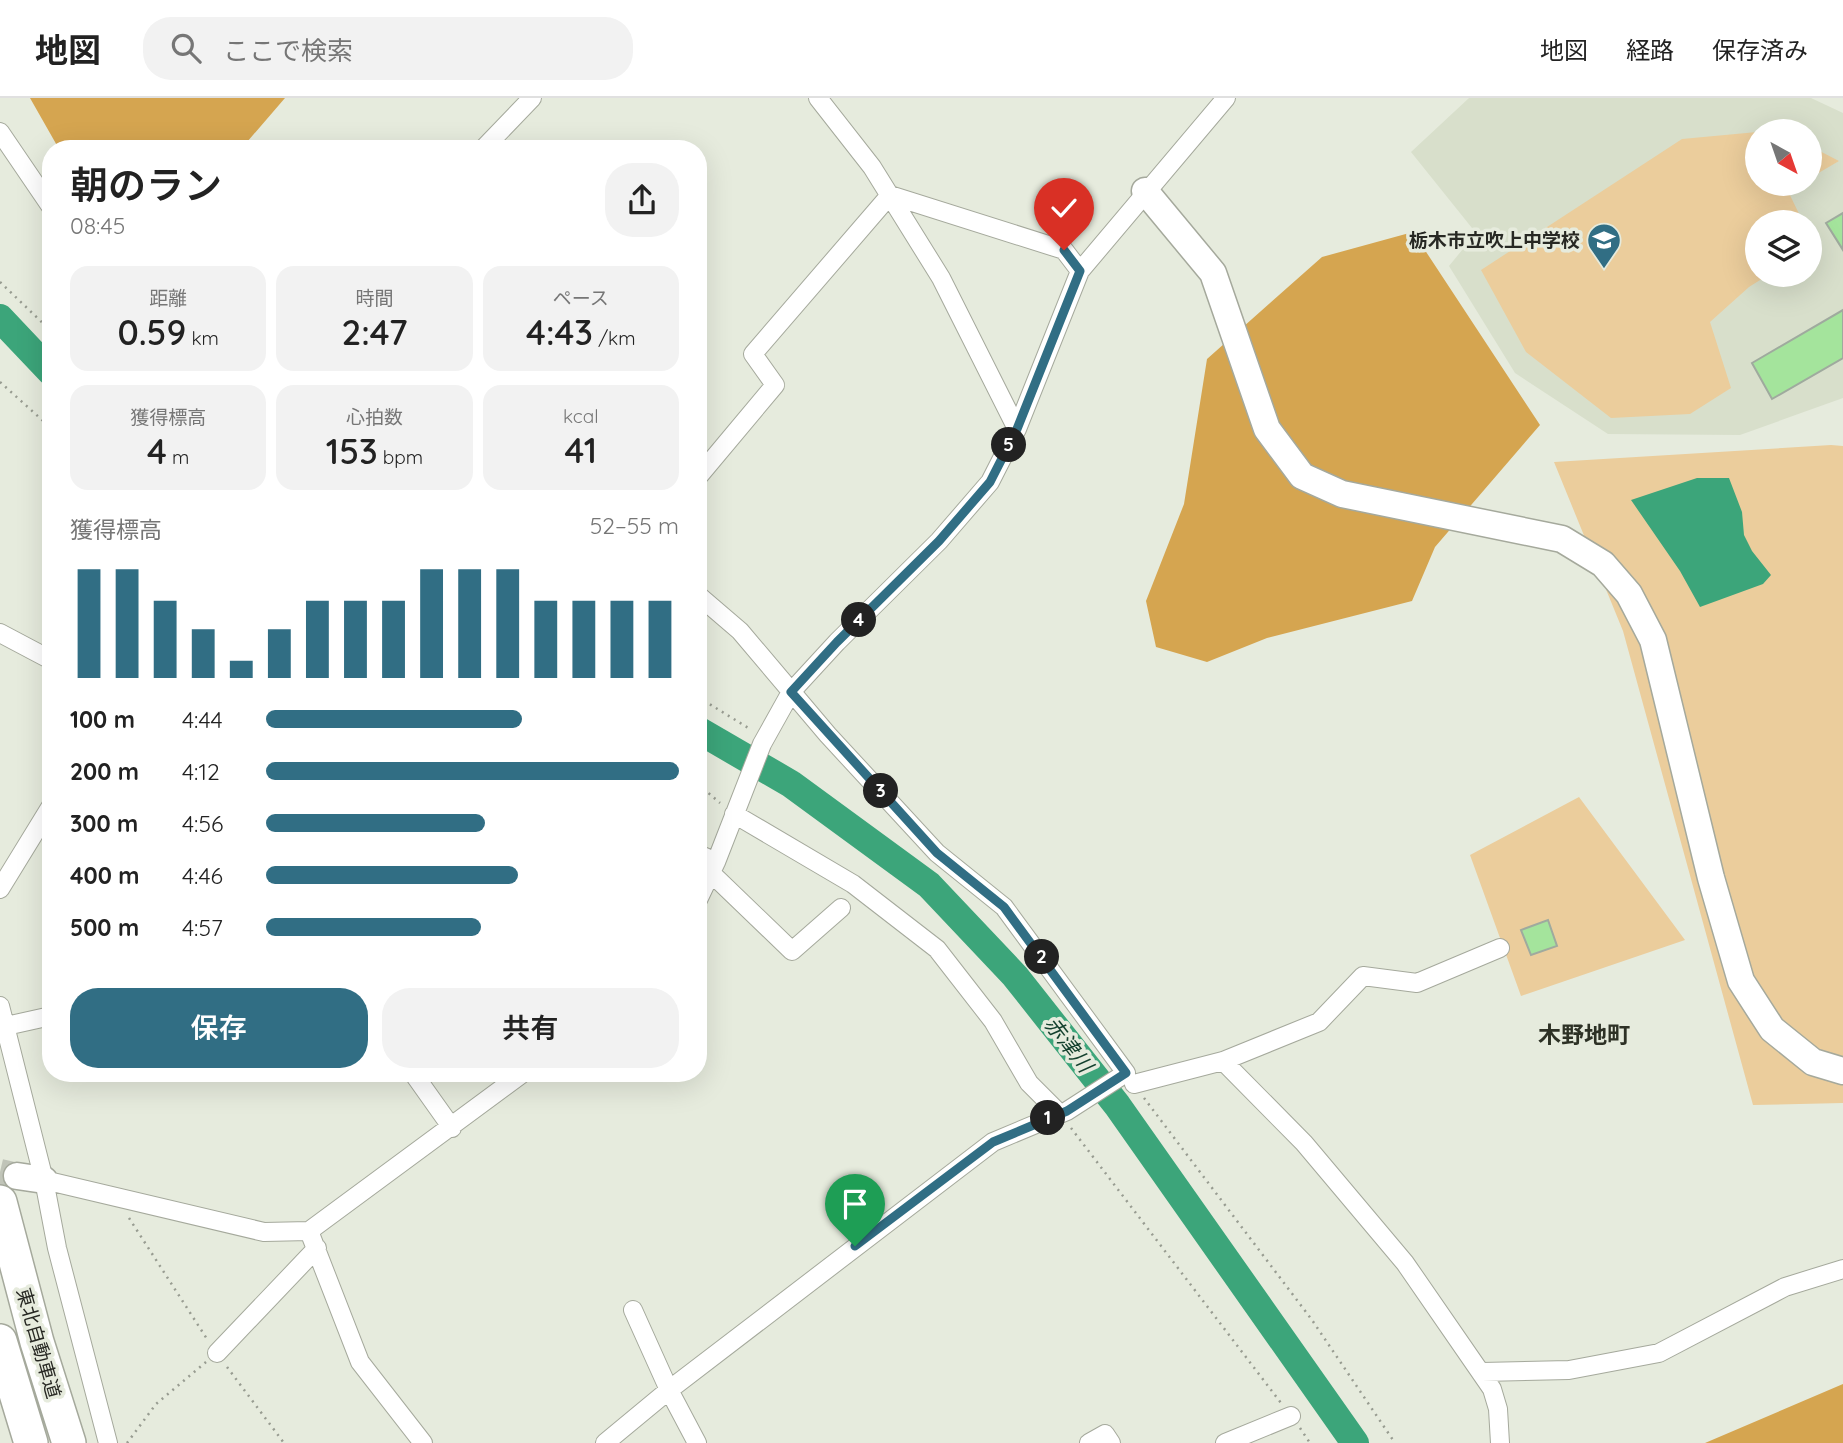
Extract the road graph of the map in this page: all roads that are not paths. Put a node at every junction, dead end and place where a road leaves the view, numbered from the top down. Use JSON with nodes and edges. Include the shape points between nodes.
{"nodes":[{"id":1,"x":532,"y":98,"type":"edge"},
{"id":2,"x":818,"y":98,"type":"edge"},
{"id":3,"x":1226,"y":98,"type":"edge"},
{"id":4,"x":0,"y":132,"type":"edge"},
{"id":5,"x":492,"y":140,"type":"edge"},
{"id":6,"x":1145,"y":191,"type":"junction"},
{"id":7,"x":42,"y":194,"type":"edge"},
{"id":8,"x":890,"y":195,"type":"junction"},
{"id":9,"x":1080,"y":271,"type":"junction"},
{"id":10,"x":1017,"y":429,"type":"junction"},
{"id":11,"x":707,"y":466,"type":"edge"},
{"id":12,"x":707,"y":603,"type":"edge"},
{"id":13,"x":0,"y":633,"type":"edge"},
{"id":14,"x":42,"y":655,"type":"edge"},
{"id":15,"x":791,"y":692,"type":"junction"},
{"id":16,"x":736,"y":808,"type":"junction"},
{"id":17,"x":42,"y":821,"type":"edge"},
{"id":18,"x":707,"y":862,"type":"edge"},
{"id":19,"x":714,"y":868,"type":"junction"},
{"id":20,"x":707,"y":882,"type":"edge"},
{"id":21,"x":0,"y":890,"type":"edge"},
{"id":22,"x":841,"y":908,"type":"dead end"},
{"id":23,"x":1500,"y":948,"type":"dead end"},
{"id":24,"x":0,"y":1006,"type":"edge"},
{"id":25,"x":42,"y":1018,"type":"edge"},
{"id":26,"x":6,"y":1026,"type":"junction"},
{"id":27,"x":1223,"y":1062,"type":"junction"},
{"id":28,"x":1843,"y":1071,"type":"edge"},
{"id":29,"x":1126,"y":1080,"type":"junction"},
{"id":30,"x":419,"y":1082,"type":"edge"},
{"id":31,"x":511,"y":1082,"type":"edge"},
{"id":32,"x":1063,"y":1112,"type":"junction"},
{"id":33,"x":452,"y":1128,"type":"junction"},
{"id":34,"x":44,"y":1180,"type":"junction"},
{"id":35,"x":9,"y":1189,"type":"edge"},
{"id":36,"x":309,"y":1231,"type":"junction"},
{"id":37,"x":317,"y":1248,"type":"junction"},
{"id":38,"x":1843,"y":1269,"type":"edge"},
{"id":39,"x":633,"y":1310,"type":"dead end"},
{"id":40,"x":0,"y":1341,"type":"edge"},
{"id":41,"x":217,"y":1353,"type":"road end"},
{"id":42,"x":1482,"y":1372,"type":"junction"},
{"id":43,"x":668,"y":1390,"type":"junction"},
{"id":44,"x":1291,"y":1416,"type":"road end"},
{"id":45,"x":31,"y":1443,"type":"edge"},
{"id":46,"x":69,"y":1443,"type":"edge"},
{"id":47,"x":108,"y":1443,"type":"edge"},
{"id":48,"x":423,"y":1443,"type":"edge"},
{"id":49,"x":605,"y":1443,"type":"edge"},
{"id":50,"x":697,"y":1443,"type":"edge"},
{"id":51,"x":1089,"y":1443,"type":"edge"},
{"id":52,"x":1111,"y":1443,"type":"edge"},
{"id":53,"x":1225,"y":1443,"type":"edge"},
{"id":54,"x":1500,"y":1443,"type":"edge"}],
"edges":[{"from":1,"to":5,"type":"street"},
{"from":2,"to":8,"type":"street"},
{"from":3,"to":6,"type":"street"},
{"from":4,"to":7,"type":"street"},
{"from":6,"to":9,"type":"street"},
{"from":6,"to":28,"type":"street","via":[[1213,273],[1267,429],[1302,476],[1342,494],[1562,539],[1603,564],[1629,594],[1653,640],[1741,981],[1772,1029],[1813,1062]]},
{"from":8,"to":9,"type":"street","via":[[1064,250]]},
{"from":8,"to":10,"type":"street","via":[[941,278]]},
{"from":8,"to":11,"type":"street","via":[[752,354],[775,385]]},
{"from":9,"to":10,"type":"street"},
{"from":10,"to":15,"type":"street","via":[[990,482],[939,541]]},
{"from":12,"to":15,"type":"street","via":[[740,631]]},
{"from":13,"to":14,"type":"street"},
{"from":15,"to":16,"type":"street","via":[[763,741]]},
{"from":15,"to":29,"type":"street","via":[[937,853],[1004,907],[1126,1073]]},
{"from":16,"to":19,"type":"street"},
{"from":16,"to":32,"type":"street","via":[[853,884],[937,949],[993,1021],[1029,1083]]},
{"from":17,"to":21,"type":"street"},
{"from":18,"to":19,"type":"street"},
{"from":19,"to":20,"type":"street"},
{"from":19,"to":22,"type":"street","via":[[792,951]]},
{"from":23,"to":27,"type":"street","via":[[1417,983],[1363,975],[1318,1022]]},
{"from":24,"to":26,"type":"street"},
{"from":25,"to":26,"type":"street"},
{"from":26,"to":34,"type":"street"},
{"from":27,"to":29,"type":"street"},
{"from":27,"to":42,"type":"street","via":[[1304,1143],[1405,1263]]},
{"from":29,"to":32,"type":"street"},
{"from":30,"to":33,"type":"street"},
{"from":31,"to":33,"type":"street"},
{"from":32,"to":43,"type":"street","via":[[993,1142]]},
{"from":33,"to":36,"type":"street"},
{"from":34,"to":35,"type":"street"},
{"from":34,"to":36,"type":"street","via":[[264,1232]]},
{"from":34,"to":47,"type":"street"},
{"from":35,"to":46,"type":"highway","name":"東北自動車道","via":[[37,1342]]},
{"from":36,"to":37,"type":"street"},
{"from":37,"to":41,"type":"street"},
{"from":37,"to":48,"type":"street","via":[[360,1362]]},
{"from":38,"to":42,"type":"street","via":[[1785,1287],[1659,1353],[1569,1370]]},
{"from":39,"to":43,"type":"street"},
{"from":40,"to":45,"type":"highway","name":"東北自動車道"},
{"from":42,"to":54,"type":"street","via":[[1498,1409]]},
{"from":43,"to":49,"type":"street"},
{"from":43,"to":50,"type":"street"},
{"from":44,"to":53,"type":"street"},
{"from":51,"to":52,"type":"street","via":[[1105,1434]]}]}
